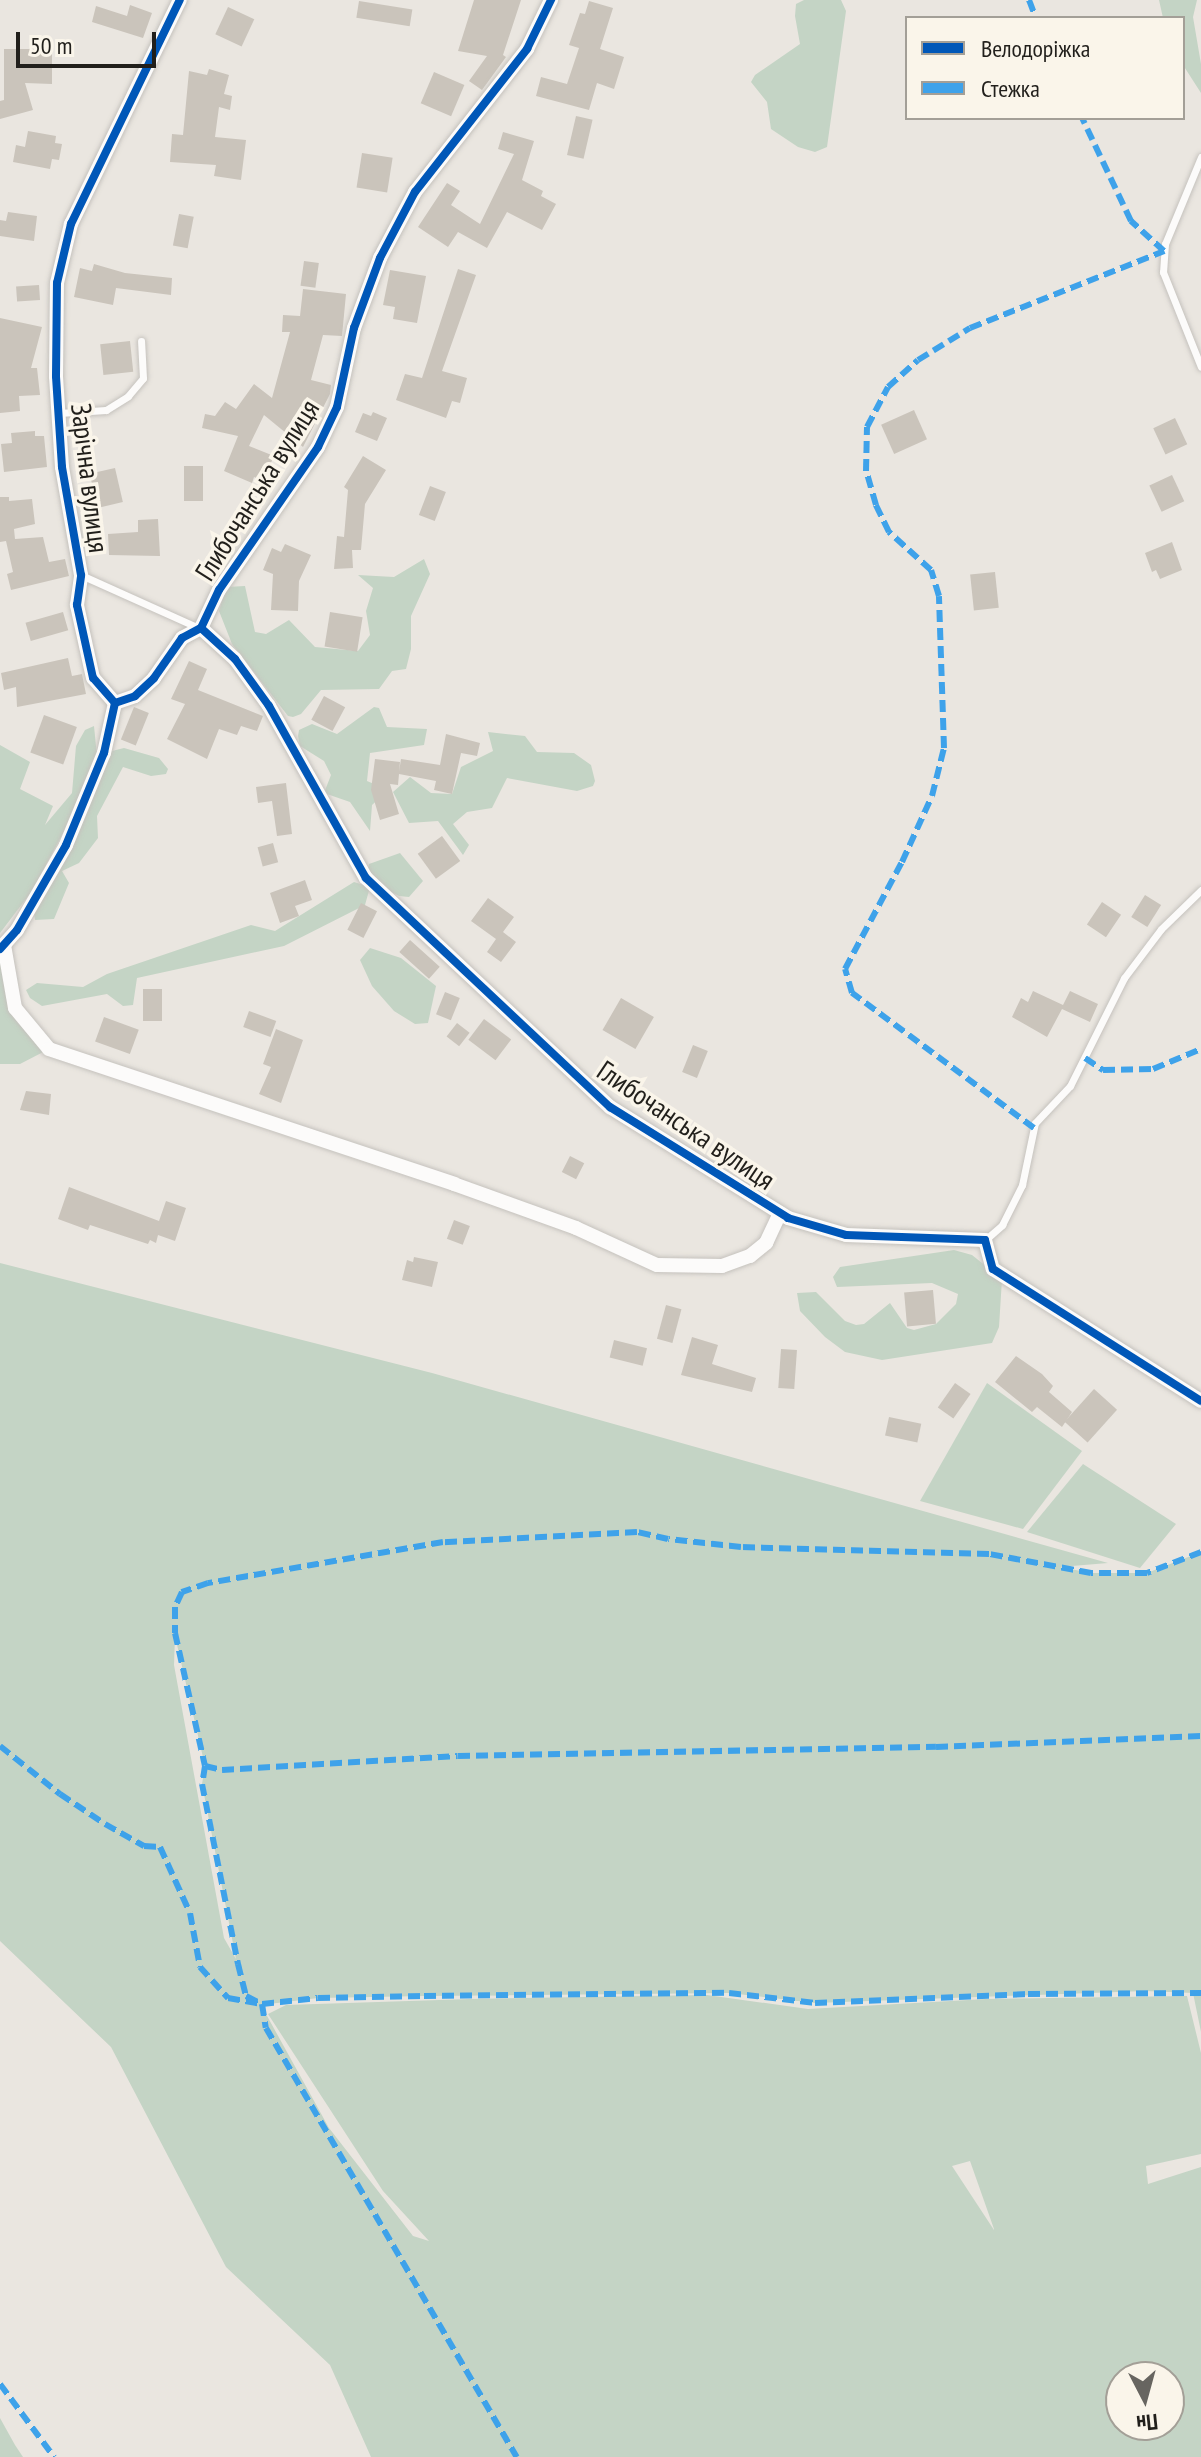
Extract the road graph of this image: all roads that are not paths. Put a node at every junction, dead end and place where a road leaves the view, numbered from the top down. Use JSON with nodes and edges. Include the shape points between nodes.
{"nodes":[{"id":1,"x":180,"y":0,"type":"edge"},
{"id":2,"x":551,"y":0,"type":"edge"},
{"id":3,"x":1201,"y":157,"type":"edge"},
{"id":4,"x":141,"y":341,"type":"dead end"},
{"id":5,"x":1201,"y":367,"type":"edge"},
{"id":6,"x":59,"y":413,"type":"junction"},
{"id":7,"x":81,"y":575,"type":"junction"},
{"id":8,"x":201,"y":628,"type":"junction"},
{"id":9,"x":115,"y":703,"type":"junction"},
{"id":10,"x":1201,"y":890,"type":"edge"},
{"id":11,"x":2,"y":947,"type":"edge"},
{"id":12,"x":780,"y":1213,"type":"junction"},
{"id":13,"x":985,"y":1240,"type":"junction"},
{"id":14,"x":1201,"y":1401,"type":"edge"}],
"edges":[{"from":1,"to":6,"type":"street","name":"Зарічна вулиця","via":[[71,224],[57,283]]},
{"from":2,"to":8,"type":"street","name":"Глибочанська вулиця","via":[[527,49],[415,192],[374,272],[331,421],[219,590]]},
{"from":3,"to":5,"type":"lane","via":[[1165,244],[1163,272]]},
{"from":4,"to":6,"type":"lane","via":[[143,378],[128,396],[106,410]]},
{"from":6,"to":7,"type":"street","name":"Зарічна вулиця","via":[[62,467]]},
{"from":7,"to":8,"type":"lane"},
{"from":7,"to":9,"type":"street","name":"Зарічна вулиця","via":[[77,605],[82,638],[93,678]]},
{"from":8,"to":9,"type":"street","name":"Глибочанська вулиця","via":[[182,638],[135,696]]},
{"from":8,"to":12,"type":"street","name":"Глибочанська вулиця","via":[[235,659],[269,706],[366,878],[610,1107]]},
{"from":9,"to":11,"type":"street","via":[[104,753],[66,845]]},
{"from":10,"to":13,"type":"lane","via":[[1161,929],[1124,978],[1070,1086],[1035,1123],[1022,1185],[1002,1225]]},
{"from":11,"to":12,"type":"street","name":"Глибочанська вулиця","via":[[15,1008],[49,1049],[468,1188],[657,1265],[722,1266],[750,1256],[766,1243]]},
{"from":12,"to":13,"type":"street","name":"Глибочанська вулиця","via":[[846,1235]]},
{"from":13,"to":14,"type":"street","via":[[993,1269]]}]}
